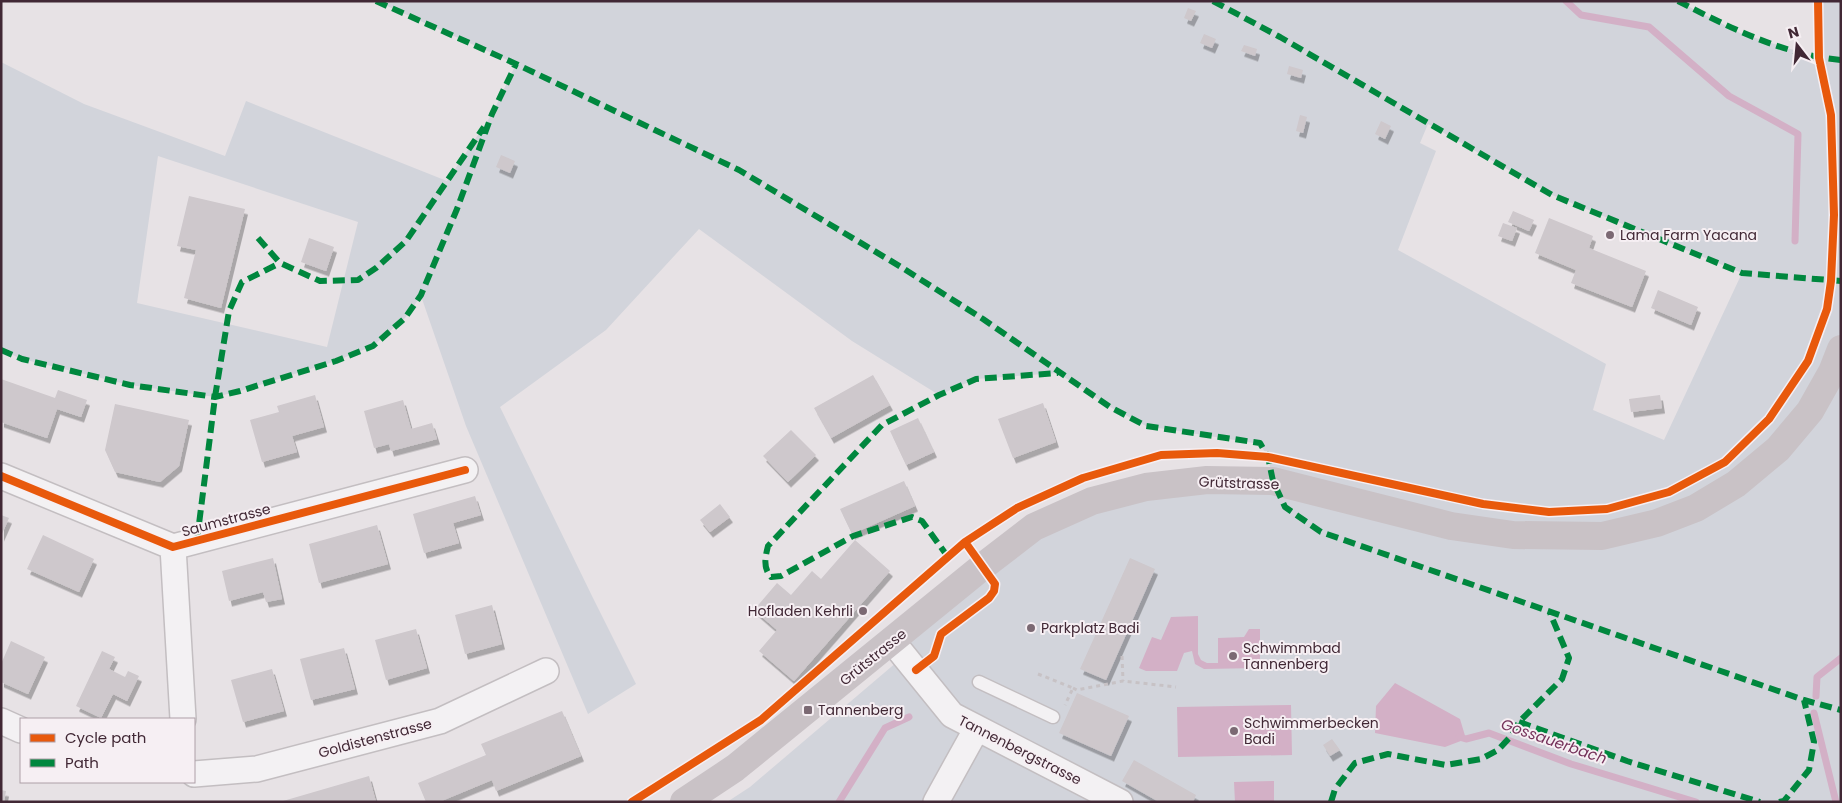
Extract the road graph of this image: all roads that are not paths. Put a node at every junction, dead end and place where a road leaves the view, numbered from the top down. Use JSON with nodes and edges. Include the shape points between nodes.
{"nodes":[{"id":1,"x":1841,"y":349,"type":"edge"},
{"id":2,"x":465,"y":470,"type":"dead end"},
{"id":3,"x":1,"y":476,"type":"edge"},
{"id":4,"x":173,"y":546,"type":"junction"},
{"id":5,"x":892,"y":641,"type":"junction"},
{"id":6,"x":546,"y":671,"type":"dead end"},
{"id":7,"x":979,"y":682,"type":"dead end"},
{"id":8,"x":1053,"y":717,"type":"dead end"},
{"id":9,"x":183,"y":718,"type":"edge"},
{"id":10,"x":1,"y":721,"type":"edge"},
{"id":11,"x":977,"y":728,"type":"junction"},
{"id":12,"x":20,"y":730,"type":"edge"},
{"id":13,"x":195,"y":774,"type":"edge"},
{"id":14,"x":684,"y":802,"type":"edge"},
{"id":15,"x":936,"y":802,"type":"edge"},
{"id":16,"x":1120,"y":802,"type":"edge"}],
"edges":[{"from":1,"to":5,"type":"main road","name":"Grütstrasse","via":[[1810,411],[1778,449],[1736,484],[1696,508],[1657,523],[1602,536],[1513,535],[1451,526],[1273,481],[1207,480],[1146,487],[1092,501],[1034,527]]},
{"from":2,"to":4,"type":"street","name":"Saumstrasse"},
{"from":3,"to":4,"type":"street","name":"Saumstrasse"},
{"from":4,"to":9,"type":"street","name":"Saumstrasse"},
{"from":5,"to":11,"type":"street","name":"Tannenbergstrasse","via":[[952,714]]},
{"from":5,"to":14,"type":"main road","name":"Grütstrasse","via":[[735,768]]},
{"from":6,"to":13,"type":"street","name":"Goldistenstrasse","via":[[440,721],[257,769]]},
{"from":7,"to":8,"type":"lane"},
{"from":10,"to":12,"type":"street"},
{"from":11,"to":15,"type":"street"},
{"from":11,"to":16,"type":"street","name":"Tannenbergstrasse"}]}
